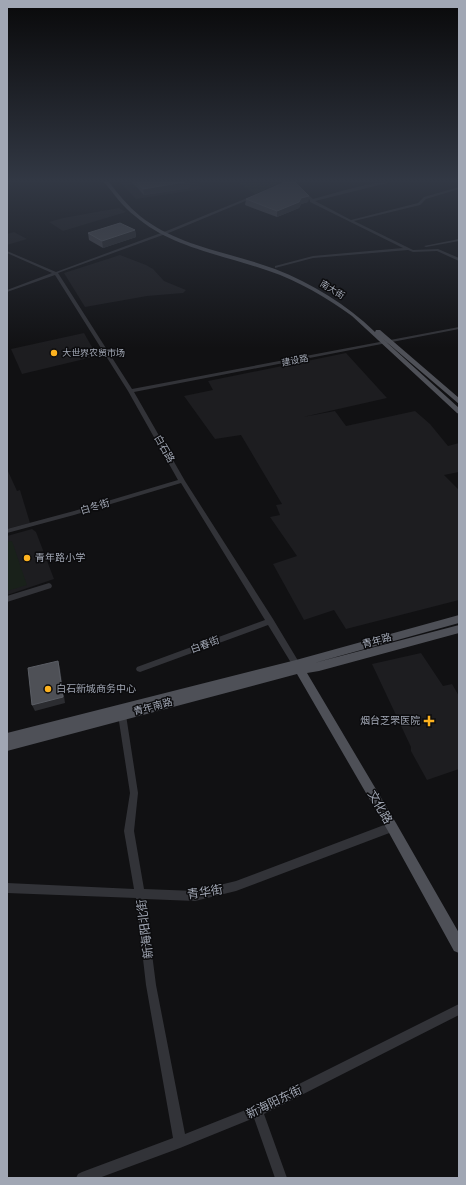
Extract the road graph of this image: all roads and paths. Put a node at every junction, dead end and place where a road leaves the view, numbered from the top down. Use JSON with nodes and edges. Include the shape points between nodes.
{"nodes":[{"id":1,"x":153,"y":237,"type":"edge"},
{"id":2,"x":175,"y":237,"type":"edge"},
{"id":3,"x":184,"y":237,"type":"edge"},
{"id":4,"x":384,"y":237,"type":"edge"},
{"id":5,"x":459,"y":240,"type":"edge"},
{"id":6,"x":408,"y":249,"type":"junction"},
{"id":7,"x":7,"y":252,"type":"edge"},
{"id":8,"x":459,"y":260,"type":"edge"},
{"id":9,"x":276,"y":268,"type":"junction"},
{"id":10,"x":56,"y":273,"type":"junction"},
{"id":11,"x":7,"y":291,"type":"edge"},
{"id":12,"x":459,"y":328,"type":"edge"},
{"id":13,"x":391,"y":342,"type":"junction"},
{"id":14,"x":383,"y":344,"type":"junction"},
{"id":15,"x":131,"y":392,"type":"junction"},
{"id":16,"x":459,"y":402,"type":"edge"},
{"id":17,"x":459,"y":412,"type":"edge"},
{"id":18,"x":182,"y":481,"type":"junction"},
{"id":19,"x":7,"y":531,"type":"edge"},
{"id":20,"x":49,"y":586,"type":"dead end"},
{"id":21,"x":7,"y":599,"type":"edge"},
{"id":22,"x":459,"y":619,"type":"edge"},
{"id":23,"x":270,"y":621,"type":"junction"},
{"id":24,"x":459,"y":629,"type":"edge"},
{"id":25,"x":298,"y":667,"type":"junction"},
{"id":26,"x":140,"y":669,"type":"dead end"},
{"id":27,"x":122,"y":715,"type":"junction"},
{"id":28,"x":7,"y":738,"type":"edge"},
{"id":29,"x":7,"y":746,"type":"edge"},
{"id":30,"x":392,"y":827,"type":"junction"},
{"id":31,"x":7,"y":888,"type":"edge"},
{"id":32,"x":140,"y":894,"type":"junction"},
{"id":33,"x":459,"y":946,"type":"edge"},
{"id":34,"x":459,"y":1009,"type":"edge"},
{"id":35,"x":257,"y":1111,"type":"junction"},
{"id":36,"x":180,"y":1142,"type":"junction"},
{"id":37,"x":82,"y":1178,"type":"edge"},
{"id":38,"x":280,"y":1178,"type":"edge"}],
"edges":[{"from":1,"to":10,"type":"street"},
{"from":2,"to":14,"type":"main road","name":"南大街","via":[[302,283],[341,306]]},
{"from":3,"to":9,"type":"main road","name":"南大街"},
{"from":4,"to":6,"type":"street"},
{"from":5,"to":6,"type":"street"},
{"from":6,"to":8,"type":"street","via":[[438,250]]},
{"from":6,"to":9,"type":"street","via":[[313,257]]},
{"from":7,"to":10,"type":"street"},
{"from":9,"to":13,"type":"main road","name":"南大街","via":[[307,281],[346,304]]},
{"from":10,"to":11,"type":"street"},
{"from":10,"to":15,"type":"street","name":"白石路"},
{"from":12,"to":13,"type":"street","name":"建设路"},
{"from":13,"to":14,"type":"street","name":"建设路"},
{"from":13,"to":16,"type":"main road","name":"南大街"},
{"from":14,"to":15,"type":"street","name":"建设路"},
{"from":14,"to":17,"type":"main road","name":"南大街"},
{"from":15,"to":18,"type":"street","name":"白石路"},
{"from":18,"to":19,"type":"street","name":"白冬街","via":[[74,514]]},
{"from":18,"to":23,"type":"street","name":"白石路"},
{"from":20,"to":21,"type":"street"},
{"from":22,"to":25,"type":"main road","name":"青年路"},
{"from":23,"to":25,"type":"street","name":"白石路"},
{"from":23,"to":26,"type":"street","name":"白春街"},
{"from":24,"to":25,"type":"main road","name":"青年路","via":[[319,668]]},
{"from":25,"to":27,"type":"main road","name":"青年南路"},
{"from":25,"to":28,"type":"main road","name":"青年南路"},
{"from":25,"to":30,"type":"main road","name":"文化路"},
{"from":27,"to":29,"type":"main road","name":"青年南路"},
{"from":27,"to":32,"type":"street","name":"新海阳北街","via":[[134,793],[129,831]]},
{"from":30,"to":32,"type":"street","name":"青华街","via":[[236,886],[195,896]]},
{"from":30,"to":33,"type":"main road","name":"文化路"},
{"from":31,"to":32,"type":"street","name":"青华街"},
{"from":32,"to":36,"type":"street","name":"新海阳北街","via":[[152,986]]},
{"from":34,"to":35,"type":"street","name":"新海阳东街"},
{"from":35,"to":36,"type":"street","name":"新海阳东街"},
{"from":35,"to":38,"type":"street"},
{"from":36,"to":37,"type":"street","name":"新海阳东街"}]}
